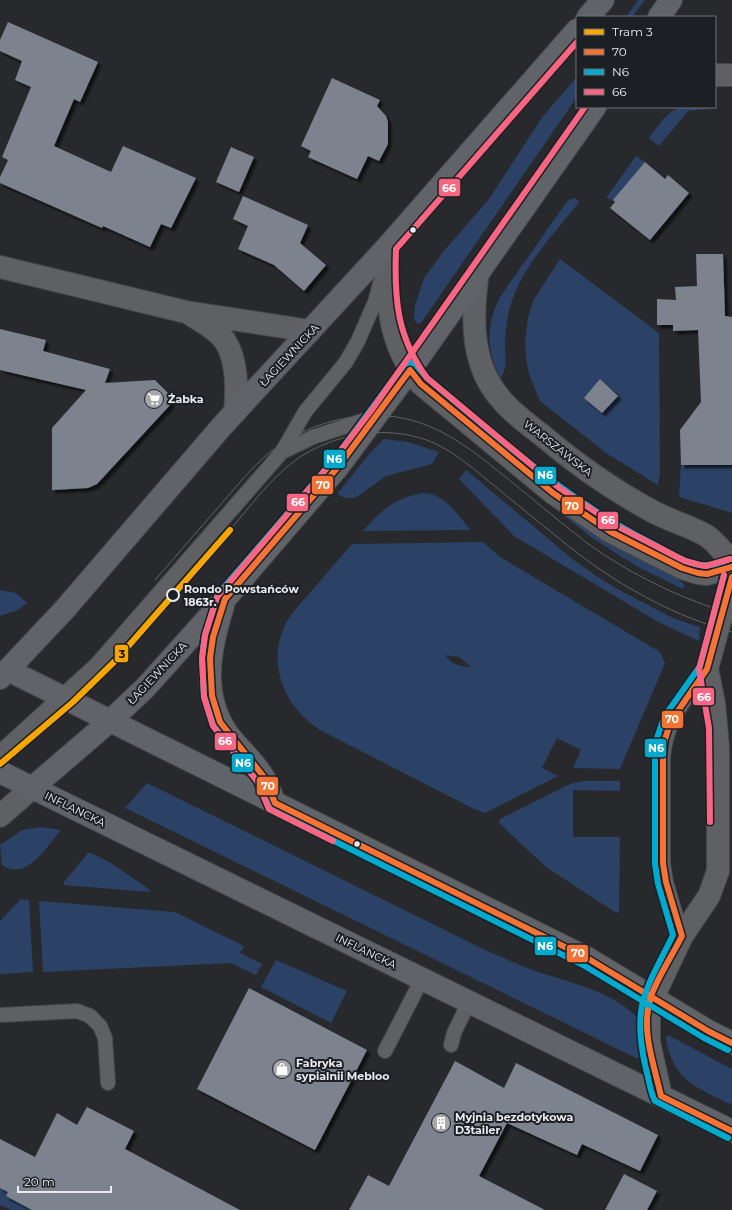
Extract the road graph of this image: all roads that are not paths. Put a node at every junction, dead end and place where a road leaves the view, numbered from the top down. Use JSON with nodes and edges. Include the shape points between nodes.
{"nodes":[{"id":1,"x":603,"y":0,"type":"edge"},
{"id":2,"x":671,"y":0,"type":"edge"},
{"id":3,"x":589,"y":16,"type":"edge"},
{"id":4,"x":660,"y":16,"type":"edge"},
{"id":5,"x":576,"y":31,"type":"edge"},
{"id":6,"x":716,"y":75,"type":"edge"},
{"id":7,"x":732,"y":75,"type":"edge"},
{"id":8,"x":594,"y":108,"type":"edge"},
{"id":9,"x":388,"y":246,"type":"junction"},
{"id":10,"x":0,"y":267,"type":"edge"},
{"id":11,"x":478,"y":271,"type":"junction"},
{"id":12,"x":186,"y":312,"type":"junction"},
{"id":13,"x":310,"y":331,"type":"junction"},
{"id":14,"x":410,"y":370,"type":"junction"},
{"id":15,"x":236,"y":412,"type":"junction"},
{"id":16,"x":377,"y":416,"type":"junction"},
{"id":17,"x":282,"y":452,"type":"junction"},
{"id":18,"x":732,"y":562,"type":"edge"},
{"id":19,"x":732,"y":567,"type":"edge"},
{"id":20,"x":732,"y":577,"type":"edge"},
{"id":21,"x":225,"y":599,"type":"junction"},
{"id":22,"x":706,"y":669,"type":"junction"},
{"id":23,"x":3,"y":672,"type":"edge"},
{"id":24,"x":62,"y":697,"type":"junction"},
{"id":25,"x":110,"y":721,"type":"junction"},
{"id":26,"x":0,"y":752,"type":"edge"},
{"id":27,"x":0,"y":772,"type":"edge"},
{"id":28,"x":32,"y":788,"type":"junction"},
{"id":29,"x":274,"y":803,"type":"junction"},
{"id":30,"x":0,"y":816,"type":"edge"},
{"id":31,"x":682,"y":936,"type":"junction"},
{"id":32,"x":422,"y":979,"type":"junction"},
{"id":33,"x":652,"y":997,"type":"junction"},
{"id":34,"x":469,"y":1002,"type":"junction"},
{"id":35,"x":0,"y":1015,"type":"edge"},
{"id":36,"x":732,"y":1043,"type":"edge"},
{"id":37,"x":450,"y":1045,"type":"dead end"},
{"id":38,"x":385,"y":1051,"type":"dead end"},
{"id":39,"x":108,"y":1083,"type":"dead end"},
{"id":40,"x":661,"y":1096,"type":"junction"},
{"id":41,"x":732,"y":1131,"type":"edge"}],
"edges":[{"from":1,"to":3,"type":"main road"},
{"from":2,"to":4,"type":"main road"},
{"from":5,"to":9,"type":"main road","name":"ŁAGIEWNICKA"},
{"from":6,"to":7,"type":"street"},
{"from":8,"to":11,"type":"main road","name":"ŁAGIEWNICKA"},
{"from":9,"to":13,"type":"main road","name":"ŁAGIEWNICKA"},
{"from":9,"to":14,"type":"street","via":[[389,303],[400,351]]},
{"from":9,"to":17,"type":"lane","via":[[375,302],[358,341],[346,362],[305,412]]},
{"from":10,"to":12,"type":"street"},
{"from":11,"to":14,"type":"main road","name":"ŁAGIEWNICKA"},
{"from":11,"to":18,"type":"street","name":"WARSZAWSKA","via":[[474,308],[477,347],[487,378],[500,400],[593,476],[661,516],[707,536]]},
{"from":12,"to":13,"type":"street"},
{"from":12,"to":15,"type":"street","via":[[210,327],[225,341],[235,371]]},
{"from":13,"to":15,"type":"main road","name":"ŁAGIEWNICKA"},
{"from":14,"to":16,"type":"main road","name":"ŁAGIEWNICKA"},
{"from":14,"to":19,"type":"street","via":[[421,384],[553,493],[591,520],[634,545],[682,568],[707,574]]},
{"from":15,"to":23,"type":"main road","name":"ŁAGIEWNICKA","via":[[75,598]]},
{"from":16,"to":17,"type":"lane","via":[[313,437]]},
{"from":16,"to":21,"type":"main road","name":"ŁAGIEWNICKA","via":[[338,467]]},
{"from":17,"to":24,"type":"lane","via":[[114,645]]},
{"from":20,"to":22,"type":"street"},
{"from":21,"to":25,"type":"main road","name":"ŁAGIEWNICKA","via":[[145,688]]},
{"from":21,"to":29,"type":"main road","via":[[210,658],[212,696],[220,722],[264,777]]},
{"from":22,"to":31,"type":"street","via":[[714,703],[718,746],[718,871],[706,903]]},
{"from":22,"to":31,"type":"lane","via":[[671,721],[663,757],[663,864]]},
{"from":23,"to":24,"type":"main road"},
{"from":24,"to":25,"type":"main road"},
{"from":24,"to":26,"type":"lane"},
{"from":25,"to":28,"type":"main road","name":"ŁAGIEWNICKA"},
{"from":25,"to":29,"type":"main road"},
{"from":27,"to":28,"type":"main road","name":"INFLANCKA"},
{"from":28,"to":30,"type":"street","name":"ŁAGIEWNICKA"},
{"from":28,"to":32,"type":"main road","name":"INFLANCKA"},
{"from":29,"to":33,"type":"main road","via":[[587,958]]},
{"from":31,"to":33,"type":"street"},
{"from":32,"to":34,"type":"main road","name":"INFLANCKA"},
{"from":32,"to":38,"type":"lane"},
{"from":33,"to":36,"type":"main road"},
{"from":33,"to":40,"type":"street","via":[[648,1020],[649,1042]]},
{"from":34,"to":37,"type":"lane"},
{"from":34,"to":40,"type":"main road","name":"INFLANCKA"},
{"from":35,"to":39,"type":"lane","via":[[77,1011],[90,1016],[100,1026],[105,1038]]},
{"from":40,"to":41,"type":"main road","name":"INFLANCKA"}]}
